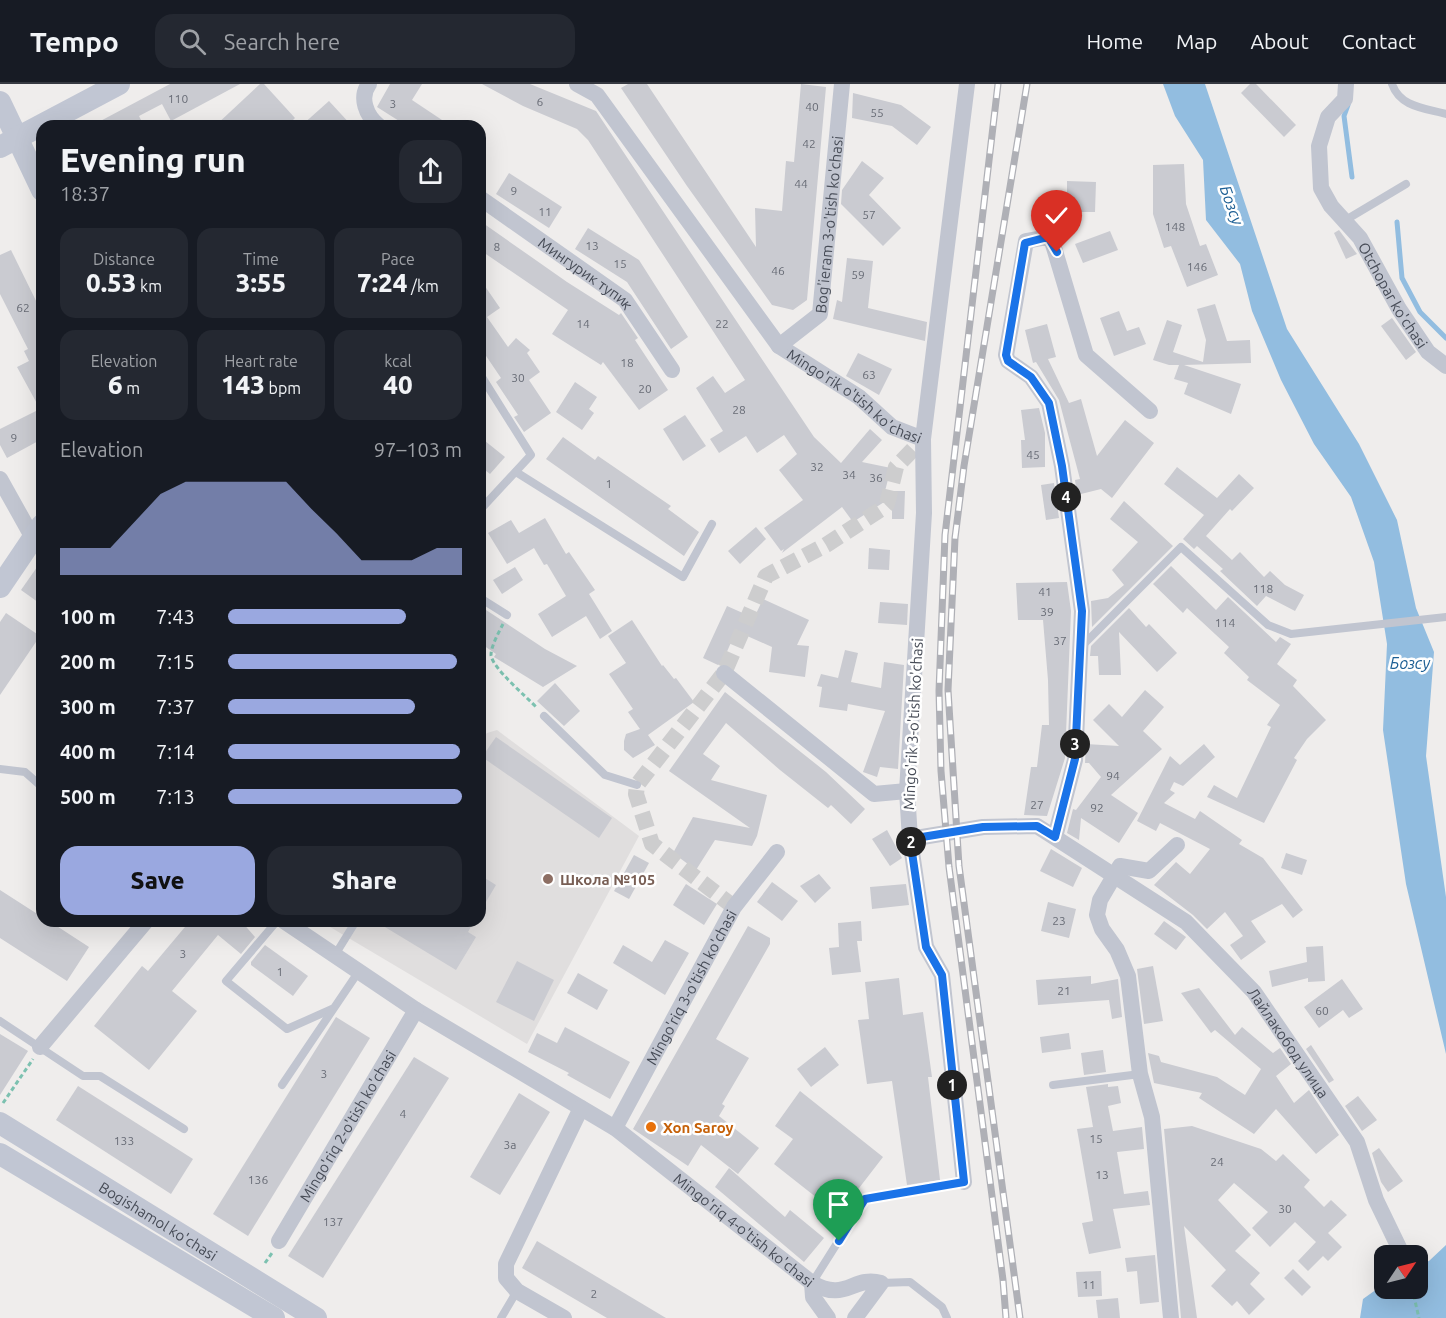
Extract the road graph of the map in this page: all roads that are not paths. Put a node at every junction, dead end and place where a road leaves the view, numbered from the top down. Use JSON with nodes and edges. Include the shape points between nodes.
{"nodes":[{"id":1,"x":120,"y":84,"type":"edge"},
{"id":2,"x":369,"y":84,"type":"edge"},
{"id":3,"x":577,"y":84,"type":"edge"},
{"id":4,"x":842,"y":84,"type":"edge"},
{"id":5,"x":967,"y":84,"type":"edge"},
{"id":6,"x":1346,"y":84,"type":"edge"},
{"id":7,"x":1392,"y":84,"type":"edge"},
{"id":8,"x":601,"y":89,"type":"edge"},
{"id":9,"x":0,"y":102,"type":"edge"},
{"id":10,"x":1446,"y":114,"type":"edge"},
{"id":11,"x":51,"y":120,"type":"edge"},
{"id":12,"x":374,"y":120,"type":"edge"},
{"id":13,"x":36,"y":128,"type":"edge"},
{"id":14,"x":9,"y":142,"type":"edge"},
{"id":15,"x":36,"y":181,"type":"edge"},
{"id":16,"x":1406,"y":184,"type":"dead end"},
{"id":17,"x":486,"y":202,"type":"edge"},
{"id":18,"x":1344,"y":221,"type":"junction"},
{"id":19,"x":779,"y":346,"type":"junction"},
{"id":20,"x":1446,"y":366,"type":"edge"},
{"id":21,"x":672,"y":370,"type":"dead end"},
{"id":22,"x":486,"y":384,"type":"edge"},
{"id":23,"x":1150,"y":411,"type":"dead end"},
{"id":24,"x":923,"y":439,"type":"junction"},
{"id":25,"x":516,"y":472,"type":"junction"},
{"id":26,"x":0,"y":479,"type":"edge"},
{"id":27,"x":486,"y":504,"type":"edge"},
{"id":28,"x":712,"y":524,"type":"dead end"},
{"id":29,"x":36,"y":528,"type":"edge"},
{"id":30,"x":36,"y":534,"type":"edge"},
{"id":31,"x":0,"y":587,"type":"edge"},
{"id":32,"x":486,"y":602,"type":"edge"},
{"id":33,"x":507,"y":615,"type":"road end"},
{"id":34,"x":1446,"y":617,"type":"edge"},
{"id":35,"x":1080,"y":648,"type":"junction"},
{"id":36,"x":724,"y":673,"type":"dead end"},
{"id":37,"x":544,"y":716,"type":"road end"},
{"id":38,"x":0,"y":769,"type":"edge"},
{"id":39,"x":36,"y":782,"type":"edge"},
{"id":40,"x":638,"y":785,"type":"dead end"},
{"id":41,"x":907,"y":791,"type":"junction"},
{"id":42,"x":1055,"y":837,"type":"junction"},
{"id":43,"x":910,"y":839,"type":"junction"},
{"id":44,"x":1177,"y":845,"type":"dead end"},
{"id":45,"x":777,"y":852,"type":"dead end"},
{"id":46,"x":1113,"y":876,"type":"junction"},
{"id":47,"x":141,"y":927,"type":"edge"},
{"id":48,"x":272,"y":927,"type":"edge"},
{"id":49,"x":293,"y":927,"type":"edge"},
{"id":50,"x":352,"y":927,"type":"edge"},
{"id":51,"x":335,"y":955,"type":"junction"},
{"id":52,"x":359,"y":971,"type":"junction"},
{"id":53,"x":332,"y":1009,"type":"junction"},
{"id":54,"x":416,"y":1010,"type":"junction"},
{"id":55,"x":0,"y":1021,"type":"edge"},
{"id":56,"x":40,"y":1047,"type":"junction"},
{"id":57,"x":1140,"y":1074,"type":"junction"},
{"id":58,"x":282,"y":1085,"type":"dead end"},
{"id":59,"x":1053,"y":1085,"type":"dead end"},
{"id":60,"x":581,"y":1108,"type":"junction"},
{"id":61,"x":1,"y":1113,"type":"edge"},
{"id":62,"x":615,"y":1128,"type":"junction"},
{"id":63,"x":184,"y":1129,"type":"dead end"},
{"id":64,"x":0,"y":1154,"type":"edge"},
{"id":65,"x":964,"y":1182,"type":"joint"},
{"id":66,"x":160,"y":1236,"type":"junction"},
{"id":67,"x":279,"y":1241,"type":"dead end"},
{"id":68,"x":1398,"y":1245,"type":"edge"},
{"id":69,"x":812,"y":1283,"type":"junction"},
{"id":70,"x":881,"y":1283,"type":"junction"},
{"id":71,"x":517,"y":1291,"type":"junction"},
{"id":72,"x":274,"y":1318,"type":"edge"},
{"id":73,"x":316,"y":1318,"type":"edge"},
{"id":74,"x":501,"y":1318,"type":"edge"},
{"id":75,"x":564,"y":1318,"type":"edge"},
{"id":76,"x":828,"y":1318,"type":"edge"},
{"id":77,"x":855,"y":1318,"type":"edge"},
{"id":78,"x":947,"y":1318,"type":"edge"},
{"id":79,"x":1171,"y":1318,"type":"edge"}],
"edges":[{"from":1,"to":11,"type":"main road"},
{"from":2,"to":12,"type":"street","via":[[364,107]]},
{"from":3,"to":8,"type":"street","name":"Mingo'rik o'tish ko'chasi"},
{"from":4,"to":19,"type":"street","name":"Bog'ieram 3-o'tish ko'chasi","via":[[820,314]]},
{"from":5,"to":24,"type":"street","name":"Mingo'rik o'tish ko'chasi"},
{"from":6,"to":18,"type":"street","name":"Otchopar ko'chasi","via":[[1345,99],[1326,120],[1318,162],[1324,196]]},
{"from":7,"to":10,"type":"lane","via":[[1396,96],[1410,104]]},
{"from":8,"to":19,"type":"street","name":"Mingo'rik o'tish ko'chasi"},
{"from":9,"to":14,"type":"main road"},
{"from":13,"to":14,"type":"main road"},
{"from":14,"to":15,"type":"main road"},
{"from":16,"to":18,"type":"lane"},
{"from":17,"to":21,"type":"street","name":"Мингурик тупик","via":[[625,300]]},
{"from":18,"to":20,"type":"street","name":"Otchopar ko'chasi","via":[[1360,238],[1418,337]]},
{"from":19,"to":24,"type":"street","name":"Mingo'rik o'tish ko'chasi","via":[[859,397],[892,427]]},
{"from":22,"to":25,"type":"lane","via":[[531,455]]},
{"from":23,"to":35,"type":"street","via":[[1086,356],[1052,241],[1048,237],[1026,241],[1006,355],[1008,361],[1031,377],[1049,403],[1082,611]]},
{"from":24,"to":41,"type":"street","name":"Mingo'rik 3-o'tish ko'chasi","via":[[922,549]]},
{"from":25,"to":27,"type":"lane"},
{"from":25,"to":28,"type":"lane","via":[[683,577]]},
{"from":26,"to":29,"type":"street"},
{"from":30,"to":31,"type":"main road"},
{"from":32,"to":33,"type":"lane"},
{"from":34,"to":35,"type":"lane","via":[[1292,634],[1268,625],[1181,548]]},
{"from":35,"to":42,"type":"street","via":[[1075,759]]},
{"from":36,"to":41,"type":"street","via":[[870,792]]},
{"from":37,"to":40,"type":"lane","via":[[605,775]]},
{"from":38,"to":39,"type":"lane","via":[[25,772]]},
{"from":41,"to":43,"type":"street","name":"Mingo'rik 3-o'tish ko'chasi"},
{"from":42,"to":43,"type":"street","name":"Лайлакобод улица","via":[[1037,826],[983,827]]},
{"from":42,"to":46,"type":"street","name":"Лайлакобод улица"},
{"from":43,"to":65,"type":"street","name":"Mingo'rik 3-o'tish ko'chasi","via":[[926,947],[942,975]]},
{"from":44,"to":46,"type":"street","via":[[1149,871],[1120,866]]},
{"from":45,"to":62,"type":"street","name":"Mingo'riq 3-o'tish ko'chasi","via":[[734,907]]},
{"from":46,"to":57,"type":"street","via":[[1097,915],[1128,976]]},
{"from":46,"to":68,"type":"street","name":"Лайлакобод улица","via":[[1186,922],[1254,992],[1357,1142],[1376,1200]]},
{"from":47,"to":56,"type":"street"},
{"from":48,"to":53,"type":"lane","via":[[226,981],[287,1029]]},
{"from":49,"to":51,"type":"street","name":"Mingo'riq 4-o'tish ko'chasi"},
{"from":50,"to":51,"type":"lane"},
{"from":51,"to":52,"type":"street","name":"Mingo'riq 4-o'tish ko'chasi"},
{"from":52,"to":53,"type":"lane"},
{"from":52,"to":54,"type":"street","name":"Mingo'riq 4-o'tish ko'chasi"},
{"from":53,"to":58,"type":"lane"},
{"from":54,"to":60,"type":"street","name":"Mingo'riq 4-o'tish ko'chasi"},
{"from":54,"to":67,"type":"street","name":"Mingo'riq 2-o'tish ko'chasi"},
{"from":55,"to":56,"type":"lane"},
{"from":56,"to":63,"type":"lane","via":[[82,1076],[100,1076]]},
{"from":57,"to":59,"type":"lane"},
{"from":57,"to":79,"type":"street","via":[[1152,1117]]},
{"from":60,"to":62,"type":"street","name":"Mingo'riq 4-o'tish ko'chasi"},
{"from":60,"to":71,"type":"street","via":[[506,1264],[506,1278]]},
{"from":61,"to":66,"type":"main road","name":"Bogishamol ko'chasi"},
{"from":62,"to":69,"type":"street","name":"Mingo'riq 4-o'tish ko'chasi"},
{"from":64,"to":66,"type":"main road","name":"Bogishamol ko'chasi"},
{"from":65,"to":69,"type":"lane","via":[[865,1199]]},
{"from":66,"to":72,"type":"main road","name":"Bogishamol ko'chasi"},
{"from":66,"to":73,"type":"main road","name":"Bogishamol ko'chasi"},
{"from":69,"to":70,"type":"street","name":"Mingo'riq 4-o'tish ko'chasi","via":[[827,1292],[844,1291],[870,1280]]},
{"from":69,"to":76,"type":"street","via":[[813,1297]]},
{"from":70,"to":77,"type":"street"},
{"from":70,"to":78,"type":"lane","via":[[910,1282],[942,1307]]},
{"from":71,"to":74,"type":"lane"},
{"from":71,"to":75,"type":"street"}]}
